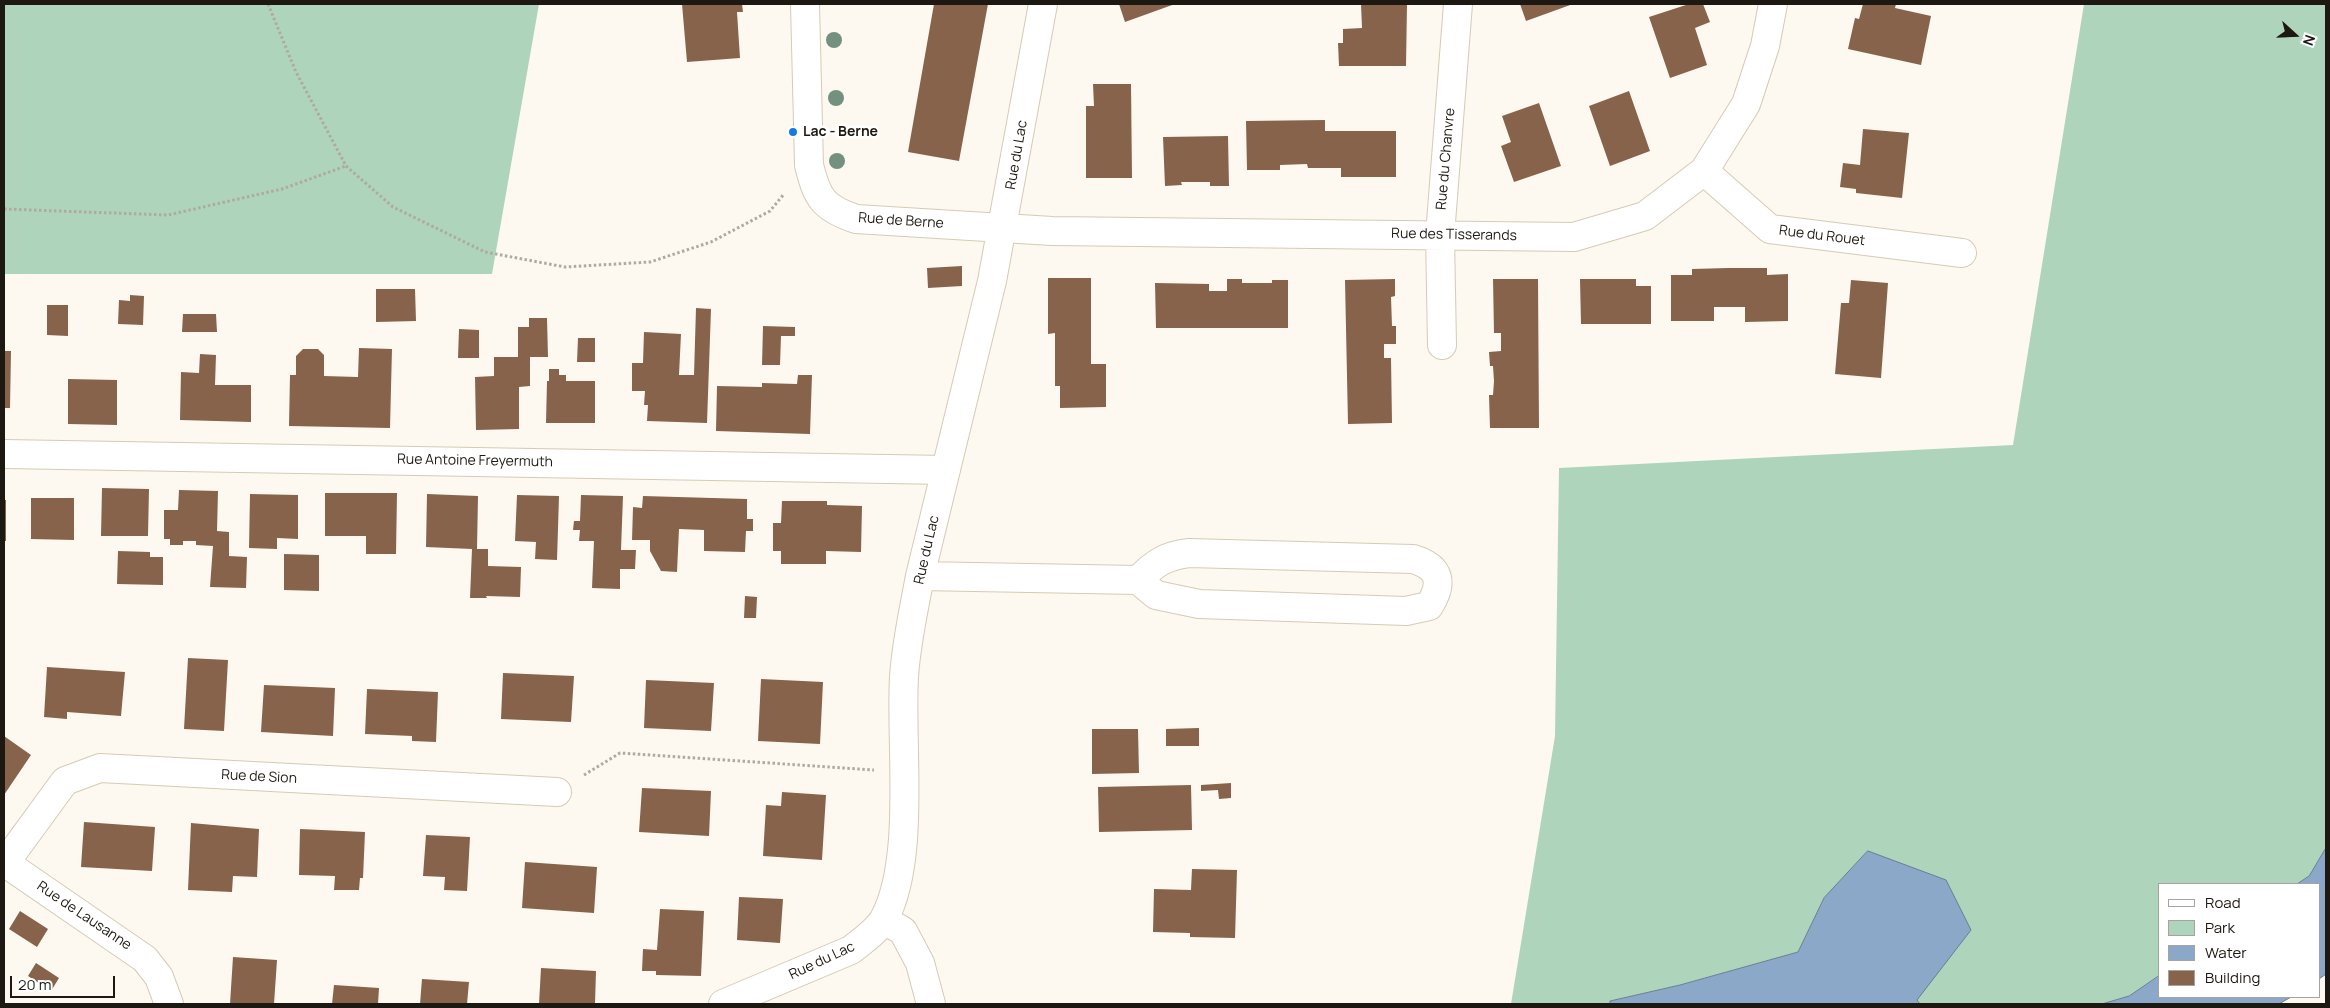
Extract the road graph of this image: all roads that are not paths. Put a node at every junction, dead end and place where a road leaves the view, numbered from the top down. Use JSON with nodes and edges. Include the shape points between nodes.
{"nodes":[{"id":1,"x":805,"y":4,"type":"edge"},
{"id":2,"x":1043,"y":4,"type":"edge"},
{"id":3,"x":1458,"y":4,"type":"edge"},
{"id":4,"x":1773,"y":4,"type":"edge"},
{"id":5,"x":1704,"y":171,"type":"junction"},
{"id":6,"x":1004,"y":228,"type":"junction"},
{"id":7,"x":1440,"y":235,"type":"junction"},
{"id":8,"x":1962,"y":253,"type":"dead end"},
{"id":9,"x":1442,"y":345,"type":"dead end"},
{"id":10,"x":4,"y":454,"type":"edge"},
{"id":11,"x":946,"y":470,"type":"junction"},
{"id":12,"x":920,"y":576,"type":"junction"},
{"id":13,"x":1138,"y":580,"type":"junction"},
{"id":14,"x":557,"y":792,"type":"road end"},
{"id":15,"x":5,"y":862,"type":"edge"},
{"id":16,"x":884,"y":920,"type":"junction"},
{"id":17,"x":169,"y":1004,"type":"edge"},
{"id":18,"x":723,"y":1004,"type":"edge"},
{"id":19,"x":931,"y":1004,"type":"edge"}],
"edges":[{"from":1,"to":6,"type":"street","name":"Rue de Berne","via":[[810,165],[815,188],[825,205],[856,219]]},
{"from":2,"to":6,"type":"street","name":"Rue du Lac"},
{"from":3,"to":7,"type":"street","name":"Rue du Chanvre"},
{"from":4,"to":5,"type":"street","name":"Rue des Tisserands","via":[[1765,46],[1746,104]]},
{"from":5,"to":7,"type":"street","name":"Rue des Tisserands","via":[[1645,216],[1574,237]]},
{"from":5,"to":8,"type":"street","name":"Rue du Rouet","via":[[1770,229]]},
{"from":6,"to":7,"type":"street","name":"Rue des Tisserands"},
{"from":6,"to":11,"type":"street","name":"Rue du Lac"},
{"from":7,"to":9,"type":"street","name":"Rue du Chanvre"},
{"from":10,"to":11,"type":"street","name":"Rue Antoine Freyermuth"},
{"from":11,"to":12,"type":"street","name":"Rue du Lac"},
{"from":12,"to":13,"type":"street"},
{"from":12,"to":16,"type":"street","name":"Rue du Lac","via":[[904,676],[904,773],[899,868],[895,892]]},
{"from":13,"to":13,"type":"street","via":[[1151,567],[1170,556],[1189,553],[1413,559],[1434,570],[1439,582],[1429,606],[1406,611],[1199,604],[1156,595]]},
{"from":14,"to":15,"type":"street","name":"Rue de Sion","via":[[100,768],[64,781]]},
{"from":15,"to":17,"type":"street","name":"Rue de Lausanne","via":[[144,959],[159,977]]},
{"from":16,"to":18,"type":"street","name":"Rue du Lac","via":[[851,950]]},
{"from":16,"to":19,"type":"street","via":[[903,931],[920,963]]}]}
